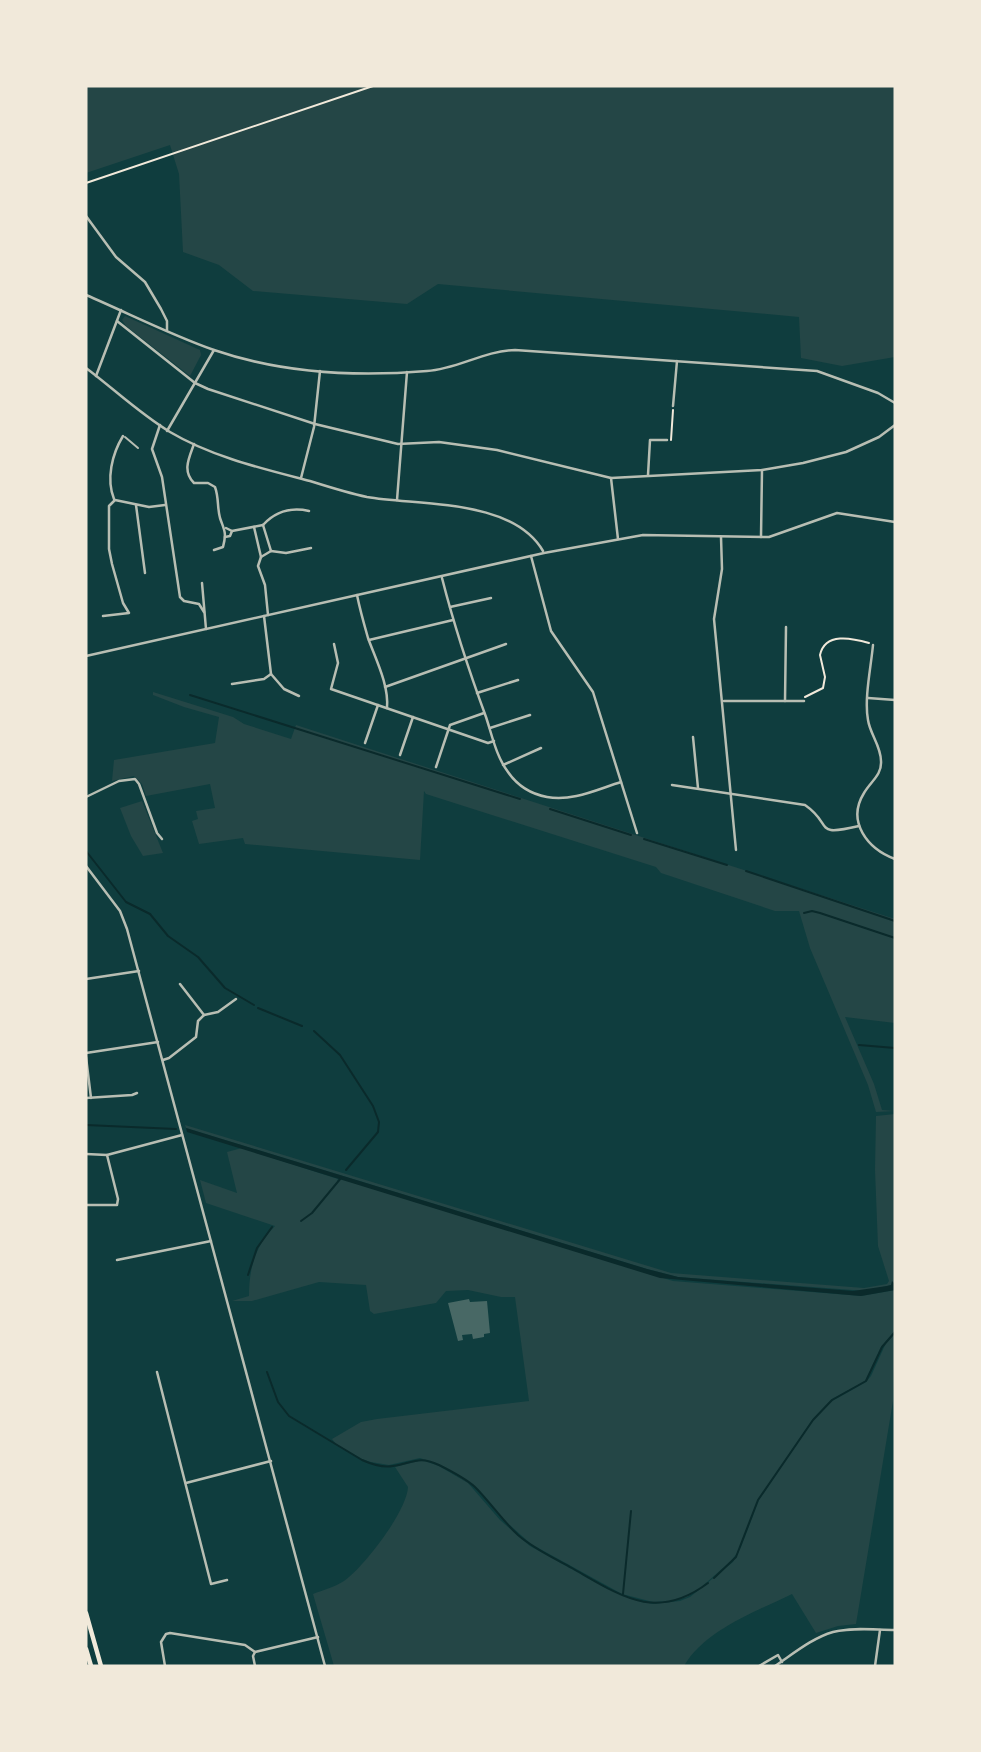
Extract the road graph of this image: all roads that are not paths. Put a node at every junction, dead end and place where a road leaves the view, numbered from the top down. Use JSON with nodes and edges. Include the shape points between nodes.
{"nodes":[{"id":1,"x":86,"y":216,"type":"edge"},
{"id":2,"x":86,"y":295,"type":"edge"},
{"id":3,"x":121,"y":310,"type":"junction"},
{"id":4,"x":117,"y":321,"type":"junction"},
{"id":5,"x":167,"y":330,"type":"junction"},
{"id":6,"x":214,"y":350,"type":"junction"},
{"id":7,"x":677,"y":361,"type":"junction"},
{"id":8,"x":86,"y":368,"type":"edge"},
{"id":9,"x":320,"y":371,"type":"junction"},
{"id":10,"x":407,"y":372,"type":"junction"},
{"id":11,"x":96,"y":376,"type":"junction"},
{"id":12,"x":195,"y":383,"type":"junction"},
{"id":13,"x":895,"y":403,"type":"edge"},
{"id":14,"x":673,"y":405,"type":"road end"},
{"id":15,"x":315,"y":424,"type":"junction"},
{"id":16,"x":160,"y":425,"type":"junction"},
{"id":17,"x":895,"y":425,"type":"edge"},
{"id":18,"x":167,"y":430,"type":"junction"},
{"id":19,"x":123,"y":436,"type":"joint"},
{"id":20,"x":667,"y":440,"type":"road end"},
{"id":21,"x":402,"y":443,"type":"junction"},
{"id":22,"x":194,"y":444,"type":"junction"},
{"id":23,"x":138,"y":447,"type":"dead end"},
{"id":24,"x":762,"y":470,"type":"junction"},
{"id":25,"x":648,"y":475,"type":"junction"},
{"id":26,"x":611,"y":478,"type":"junction"},
{"id":27,"x":301,"y":479,"type":"junction"},
{"id":28,"x":115,"y":500,"type":"junction"},
{"id":29,"x":397,"y":500,"type":"junction"},
{"id":30,"x":136,"y":505,"type":"junction"},
{"id":31,"x":166,"y":505,"type":"junction"},
{"id":32,"x":309,"y":511,"type":"dead end"},
{"id":33,"x":895,"y":522,"type":"edge"},
{"id":34,"x":263,"y":525,"type":"junction"},
{"id":35,"x":225,"y":527,"type":"junction"},
{"id":36,"x":254,"y":527,"type":"junction"},
{"id":37,"x":232,"y":531,"type":"junction"},
{"id":38,"x":225,"y":537,"type":"junction"},
{"id":39,"x":721,"y":537,"type":"junction"},
{"id":40,"x":761,"y":538,"type":"junction"},
{"id":41,"x":618,"y":539,"type":"junction"},
{"id":42,"x":311,"y":548,"type":"dead end"},
{"id":43,"x":214,"y":550,"type":"dead end"},
{"id":44,"x":271,"y":551,"type":"junction"},
{"id":45,"x":544,"y":552,"type":"junction"},
{"id":46,"x":531,"y":555,"type":"junction"},
{"id":47,"x":261,"y":557,"type":"junction"},
{"id":48,"x":145,"y":573,"type":"dead end"},
{"id":49,"x":442,"y":577,"type":"junction"},
{"id":50,"x":202,"y":583,"type":"dead end"},
{"id":51,"x":357,"y":595,"type":"junction"},
{"id":52,"x":491,"y":598,"type":"dead end"},
{"id":53,"x":450,"y":607,"type":"junction"},
{"id":54,"x":204,"y":612,"type":"junction"},
{"id":55,"x":266,"y":615,"type":"junction"},
{"id":56,"x":103,"y":616,"type":"dead end"},
{"id":57,"x":453,"y":620,"type":"junction"},
{"id":58,"x":786,"y":627,"type":"dead end"},
{"id":59,"x":206,"y":629,"type":"junction"},
{"id":60,"x":369,"y":640,"type":"junction"},
{"id":61,"x":334,"y":644,"type":"dead end"},
{"id":62,"x":506,"y":644,"type":"dead end"},
{"id":63,"x":873,"y":645,"type":"road end"},
{"id":64,"x":86,"y":656,"type":"edge"},
{"id":65,"x":466,"y":659,"type":"junction"},
{"id":66,"x":271,"y":674,"type":"junction"},
{"id":67,"x":518,"y":680,"type":"dead end"},
{"id":68,"x":232,"y":684,"type":"dead end"},
{"id":69,"x":385,"y":687,"type":"junction"},
{"id":70,"x":477,"y":693,"type":"junction"},
{"id":71,"x":299,"y":696,"type":"dead end"},
{"id":72,"x":868,"y":698,"type":"junction"},
{"id":73,"x":895,"y":700,"type":"edge"},
{"id":74,"x":723,"y":701,"type":"junction"},
{"id":75,"x":785,"y":701,"type":"junction"},
{"id":76,"x":804,"y":701,"type":"road end"},
{"id":77,"x":379,"y":705,"type":"junction"},
{"id":78,"x":387,"y":708,"type":"junction"},
{"id":79,"x":484,"y":713,"type":"junction"},
{"id":80,"x":530,"y":715,"type":"dead end"},
{"id":81,"x":413,"y":717,"type":"junction"},
{"id":82,"x":490,"y":729,"type":"junction"},
{"id":83,"x":448,"y":730,"type":"junction"},
{"id":84,"x":693,"y":737,"type":"dead end"},
{"id":85,"x":494,"y":741,"type":"junction"},
{"id":86,"x":365,"y":743,"type":"dead end"},
{"id":87,"x":541,"y":748,"type":"dead end"},
{"id":88,"x":400,"y":755,"type":"dead end"},
{"id":89,"x":503,"y":765,"type":"junction"},
{"id":90,"x":436,"y":767,"type":"dead end"},
{"id":91,"x":621,"y":782,"type":"junction"},
{"id":92,"x":672,"y":785,"type":"dead end"},
{"id":93,"x":698,"y":788,"type":"junction"},
{"id":94,"x":732,"y":792,"type":"junction"},
{"id":95,"x":86,"y":797,"type":"edge"},
{"id":96,"x":859,"y":826,"type":"junction"},
{"id":97,"x":637,"y":833,"type":"dead end"},
{"id":98,"x":162,"y":839,"type":"dead end"},
{"id":99,"x":736,"y":850,"type":"dead end"},
{"id":100,"x":895,"y":859,"type":"edge"},
{"id":101,"x":86,"y":866,"type":"edge"},
{"id":102,"x":139,"y":971,"type":"junction"},
{"id":103,"x":86,"y":979,"type":"edge"},
{"id":104,"x":180,"y":984,"type":"dead end"},
{"id":105,"x":236,"y":999,"type":"dead end"},
{"id":106,"x":204,"y":1015,"type":"junction"},
{"id":107,"x":158,"y":1042,"type":"junction"},
{"id":108,"x":86,"y":1055,"type":"edge"},
{"id":109,"x":163,"y":1060,"type":"junction"},
{"id":110,"x":136,"y":1093,"type":"dead end"},
{"id":111,"x":86,"y":1098,"type":"edge"},
{"id":112,"x":91,"y":1098,"type":"junction"},
{"id":113,"x":182,"y":1135,"type":"junction"},
{"id":114,"x":86,"y":1154,"type":"edge"},
{"id":115,"x":107,"y":1155,"type":"junction"},
{"id":116,"x":86,"y":1205,"type":"edge"},
{"id":117,"x":211,"y":1241,"type":"junction"},
{"id":118,"x":117,"y":1260,"type":"dead end"},
{"id":119,"x":157,"y":1372,"type":"dead end"},
{"id":120,"x":271,"y":1461,"type":"junction"},
{"id":121,"x":187,"y":1483,"type":"junction"},
{"id":122,"x":227,"y":1580,"type":"dead end"},
{"id":123,"x":86,"y":1614,"type":"edge"},
{"id":124,"x":880,"y":1630,"type":"junction"},
{"id":125,"x":895,"y":1630,"type":"edge"},
{"id":126,"x":318,"y":1637,"type":"junction"},
{"id":127,"x":86,"y":1649,"type":"edge"},
{"id":128,"x":255,"y":1652,"type":"junction"},
{"id":129,"x":782,"y":1662,"type":"junction"},
{"id":130,"x":91,"y":1666,"type":"edge"},
{"id":131,"x":101,"y":1666,"type":"edge"},
{"id":132,"x":165,"y":1666,"type":"edge"},
{"id":133,"x":255,"y":1666,"type":"edge"},
{"id":134,"x":325,"y":1666,"type":"edge"},
{"id":135,"x":760,"y":1666,"type":"edge"},
{"id":136,"x":775,"y":1666,"type":"edge"},
{"id":137,"x":875,"y":1666,"type":"edge"}],
"edges":[{"from":1,"to":5,"type":"street","via":[[116,257],[145,282],[162,309]]},
{"from":2,"to":3,"type":"street"},
{"from":3,"to":4,"type":"street"},
{"from":3,"to":5,"type":"street"},
{"from":4,"to":11,"type":"street"},
{"from":4,"to":12,"type":"street"},
{"from":5,"to":6,"type":"street"},
{"from":6,"to":9,"type":"street"},
{"from":6,"to":12,"type":"street"},
{"from":7,"to":10,"type":"street","via":[[498,350],[441,370]]},
{"from":7,"to":13,"type":"street","via":[[817,371]]},
{"from":7,"to":14,"type":"street"},
{"from":8,"to":11,"type":"street"},
{"from":9,"to":10,"type":"street"},
{"from":9,"to":15,"type":"street"},
{"from":10,"to":21,"type":"street"},
{"from":11,"to":16,"type":"street"},
{"from":12,"to":15,"type":"street"},
{"from":12,"to":18,"type":"street"},
{"from":15,"to":21,"type":"street"},
{"from":15,"to":27,"type":"street"},
{"from":16,"to":18,"type":"street"},
{"from":16,"to":31,"type":"street","via":[[152,449]]},
{"from":17,"to":24,"type":"street","via":[[846,452]]},
{"from":18,"to":22,"type":"street"},
{"from":19,"to":23,"type":"lane"},
{"from":19,"to":28,"type":"street","via":[[109,477]]},
{"from":20,"to":25,"type":"street","via":[[650,439]]},
{"from":21,"to":26,"type":"street","via":[[439,442],[497,450]]},
{"from":21,"to":29,"type":"street"},
{"from":22,"to":27,"type":"street"},
{"from":22,"to":35,"type":"street","via":[[187,474],[194,483],[215,487]]},
{"from":24,"to":25,"type":"street"},
{"from":24,"to":40,"type":"street"},
{"from":25,"to":26,"type":"street"},
{"from":26,"to":41,"type":"street"},
{"from":27,"to":29,"type":"street"},
{"from":28,"to":30,"type":"street"},
{"from":28,"to":56,"type":"street","via":[[109,506],[109,549],[129,613]]},
{"from":29,"to":45,"type":"street","via":[[504,519],[529,535]]},
{"from":30,"to":31,"type":"street"},
{"from":30,"to":48,"type":"street"},
{"from":31,"to":54,"type":"street","via":[[180,597],[199,604]]},
{"from":32,"to":34,"type":"street","via":[[276,513]]},
{"from":33,"to":40,"type":"street","via":[[837,513]]},
{"from":34,"to":36,"type":"street"},
{"from":34,"to":44,"type":"street"},
{"from":35,"to":37,"type":"street"},
{"from":35,"to":38,"type":"street"},
{"from":36,"to":37,"type":"street"},
{"from":36,"to":47,"type":"street"},
{"from":37,"to":38,"type":"street"},
{"from":38,"to":43,"type":"street","via":[[223,547]]},
{"from":39,"to":40,"type":"street"},
{"from":39,"to":41,"type":"street"},
{"from":39,"to":74,"type":"street","via":[[722,569],[714,619]]},
{"from":41,"to":45,"type":"street"},
{"from":42,"to":44,"type":"street","via":[[286,554]]},
{"from":44,"to":47,"type":"street"},
{"from":45,"to":46,"type":"street"},
{"from":46,"to":49,"type":"street"},
{"from":46,"to":91,"type":"street","via":[[551,631],[593,692]]},
{"from":47,"to":55,"type":"street","via":[[258,566],[265,585]]},
{"from":49,"to":51,"type":"street"},
{"from":49,"to":53,"type":"street"},
{"from":50,"to":54,"type":"street"},
{"from":51,"to":55,"type":"street"},
{"from":51,"to":60,"type":"street"},
{"from":52,"to":53,"type":"street"},
{"from":53,"to":57,"type":"street"},
{"from":54,"to":59,"type":"street"},
{"from":55,"to":59,"type":"street"},
{"from":55,"to":66,"type":"street"},
{"from":57,"to":60,"type":"street"},
{"from":57,"to":65,"type":"street"},
{"from":58,"to":75,"type":"street"},
{"from":59,"to":64,"type":"street"},
{"from":60,"to":69,"type":"street"},
{"from":61,"to":77,"type":"street","via":[[338,663],[331,689]]},
{"from":62,"to":65,"type":"street"},
{"from":63,"to":72,"type":"street"},
{"from":65,"to":69,"type":"street"},
{"from":65,"to":70,"type":"street"},
{"from":66,"to":68,"type":"street","via":[[264,680]]},
{"from":66,"to":71,"type":"street","via":[[284,689]]},
{"from":67,"to":70,"type":"street"},
{"from":69,"to":78,"type":"street"},
{"from":70,"to":79,"type":"street"},
{"from":72,"to":73,"type":"street"},
{"from":72,"to":96,"type":"street","via":[[867,718],[881,762],[878,776],[860,800]]},
{"from":74,"to":75,"type":"street"},
{"from":74,"to":94,"type":"street"},
{"from":75,"to":76,"type":"street"},
{"from":77,"to":78,"type":"street"},
{"from":77,"to":86,"type":"street"},
{"from":78,"to":81,"type":"street"},
{"from":79,"to":82,"type":"street"},
{"from":79,"to":83,"type":"street","via":[[450,725]]},
{"from":80,"to":82,"type":"street"},
{"from":81,"to":83,"type":"street"},
{"from":81,"to":88,"type":"street"},
{"from":82,"to":85,"type":"street"},
{"from":83,"to":85,"type":"street"},
{"from":83,"to":90,"type":"street"},
{"from":84,"to":93,"type":"street"},
{"from":85,"to":89,"type":"street"},
{"from":87,"to":89,"type":"street"},
{"from":89,"to":91,"type":"street","via":[[520,785],[548,798],[572,797]]},
{"from":91,"to":97,"type":"street"},
{"from":92,"to":93,"type":"street"},
{"from":93,"to":94,"type":"street"},
{"from":94,"to":96,"type":"street","via":[[805,805],[825,828],[835,832]]},
{"from":94,"to":99,"type":"street"},
{"from":95,"to":98,"type":"street","via":[[111,784],[135,779]]},
{"from":96,"to":100,"type":"street","via":[[867,842]]},
{"from":101,"to":102,"type":"street","via":[[120,911]]},
{"from":102,"to":103,"type":"street"},
{"from":102,"to":107,"type":"street"},
{"from":104,"to":106,"type":"street"},
{"from":105,"to":106,"type":"street","via":[[218,1012]]},
{"from":106,"to":109,"type":"street","via":[[197,1024],[196,1037]]},
{"from":107,"to":108,"type":"street"},
{"from":107,"to":109,"type":"street"},
{"from":108,"to":112,"type":"street"},
{"from":109,"to":113,"type":"street"},
{"from":110,"to":112,"type":"street"},
{"from":111,"to":112,"type":"street"},
{"from":113,"to":115,"type":"street"},
{"from":113,"to":117,"type":"street"},
{"from":114,"to":115,"type":"street"},
{"from":115,"to":116,"type":"street","via":[[117,1205]]},
{"from":117,"to":118,"type":"street"},
{"from":117,"to":120,"type":"street"},
{"from":119,"to":121,"type":"street"},
{"from":120,"to":121,"type":"street"},
{"from":120,"to":126,"type":"street"},
{"from":121,"to":122,"type":"street","via":[[211,1584]]},
{"from":123,"to":131,"type":"main road"},
{"from":124,"to":125,"type":"street"},
{"from":124,"to":129,"type":"street","via":[[830,1633]]},
{"from":124,"to":137,"type":"street"},
{"from":126,"to":128,"type":"street"},
{"from":126,"to":134,"type":"street"},
{"from":127,"to":130,"type":"main road"},
{"from":128,"to":132,"type":"street","via":[[245,1645],[170,1633],[161,1642]]},
{"from":128,"to":133,"type":"street"},
{"from":129,"to":135,"type":"street","via":[[778,1655]]},
{"from":129,"to":136,"type":"street"}]}
